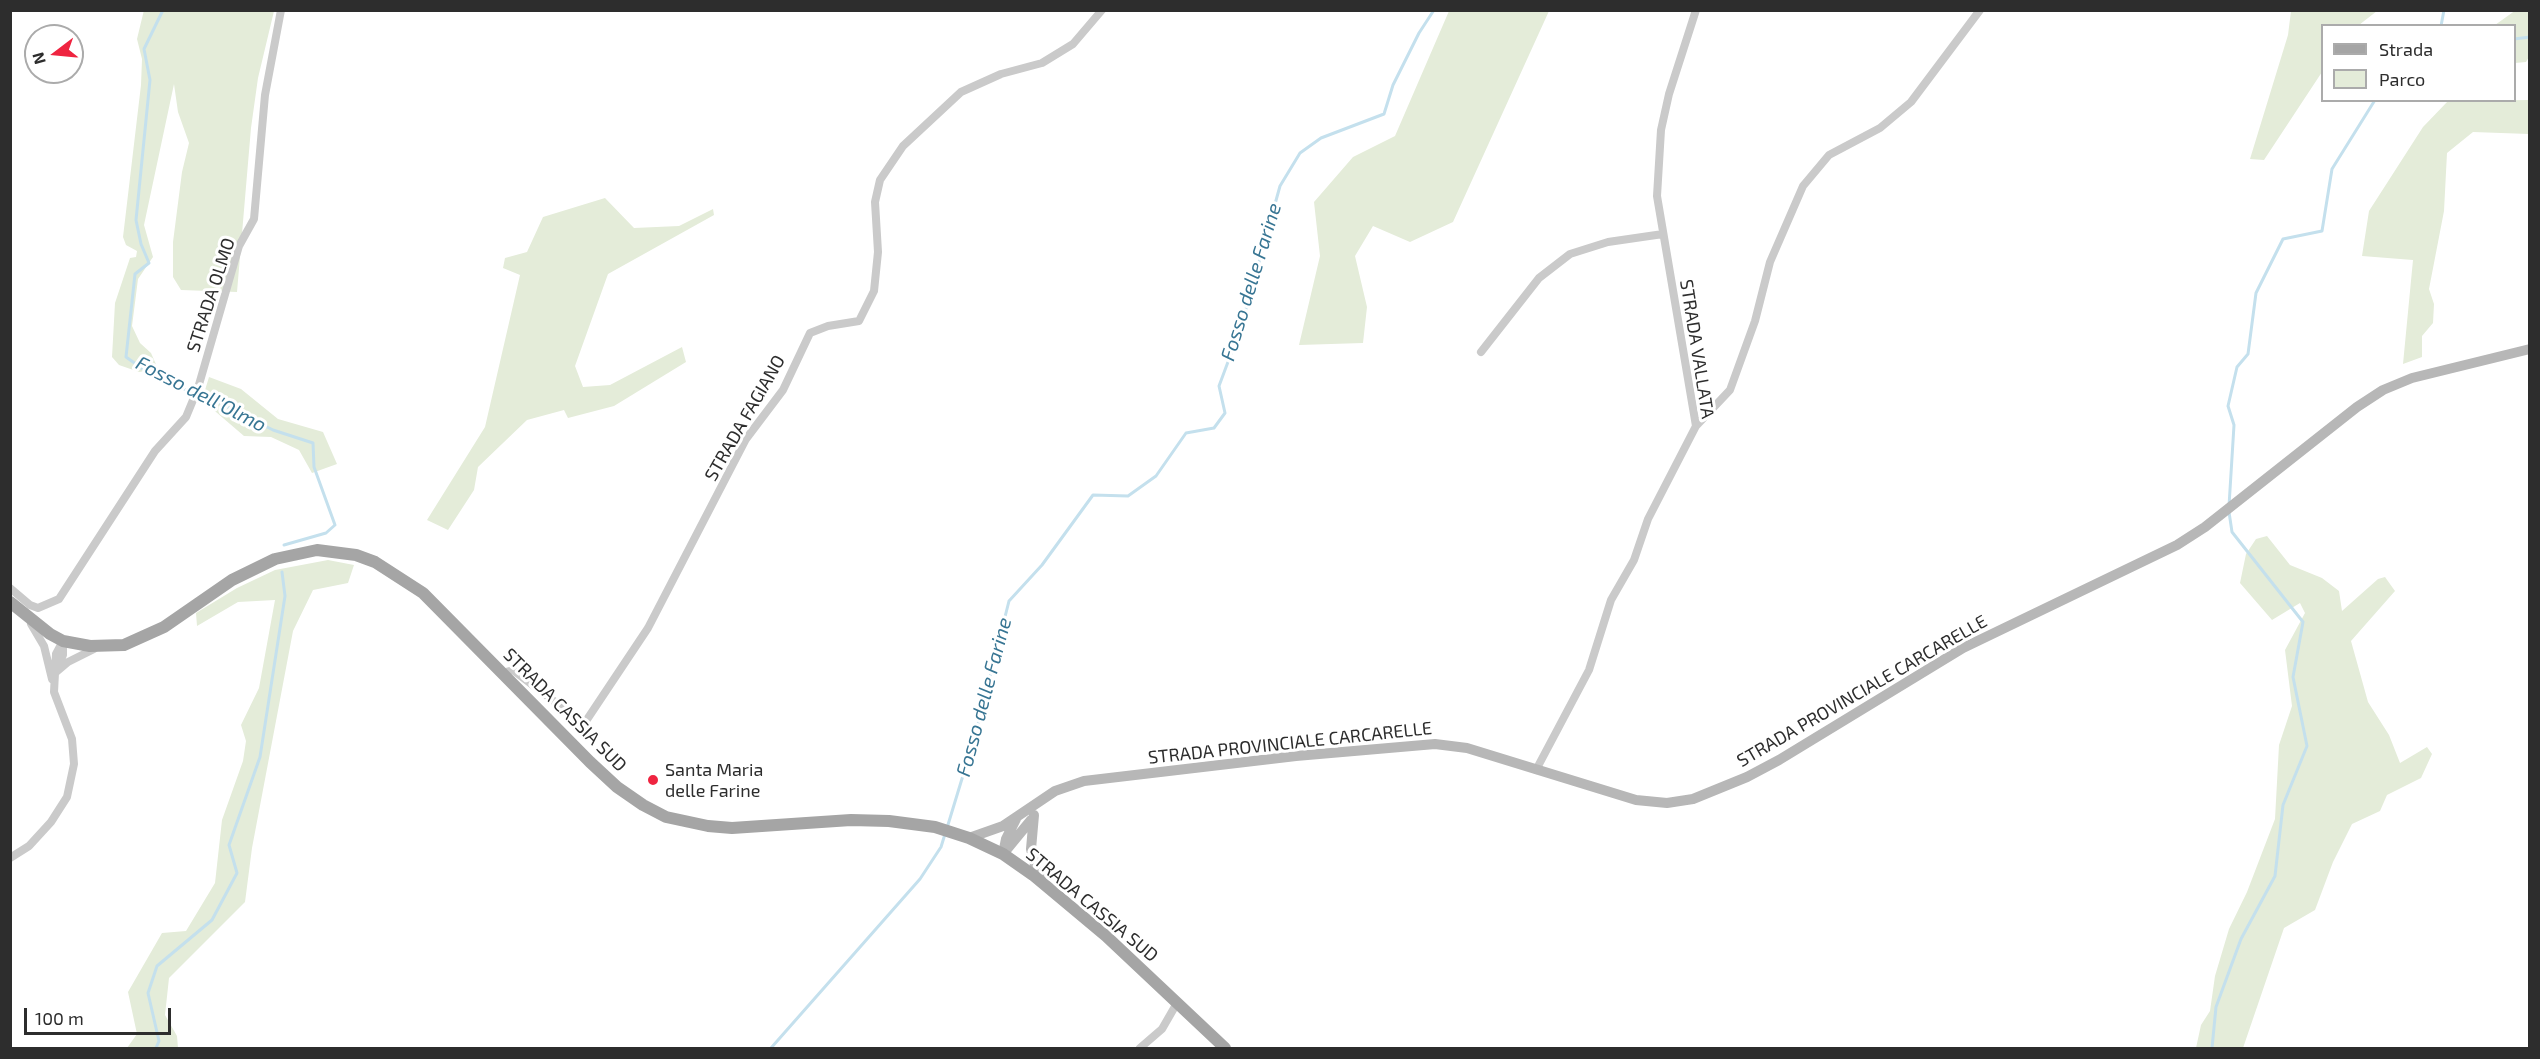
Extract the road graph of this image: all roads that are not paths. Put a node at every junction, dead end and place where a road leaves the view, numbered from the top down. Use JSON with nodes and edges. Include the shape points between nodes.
{"nodes":[{"id":1,"x":281,"y":10,"type":"edge"},
{"id":2,"x":1101,"y":10,"type":"edge"},
{"id":3,"x":1696,"y":10,"type":"edge"},
{"id":4,"x":1980,"y":10,"type":"edge"},
{"id":5,"x":1663,"y":234,"type":"junction"},
{"id":6,"x":2529,"y":349,"type":"edge"},
{"id":7,"x":1481,"y":352,"type":"dead end"},
{"id":8,"x":1696,"y":426,"type":"junction"},
{"id":9,"x":10,"y":588,"type":"edge"},
{"id":10,"x":10,"y":602,"type":"edge"},
{"id":11,"x":24,"y":616,"type":"junction"},
{"id":12,"x":63,"y":641,"type":"junction"},
{"id":13,"x":110,"y":646,"type":"junction"},
{"id":14,"x":55,"y":673,"type":"junction"},
{"id":15,"x":502,"y":673,"type":"junction"},
{"id":16,"x":54,"y":692,"type":"junction"},
{"id":17,"x":1536,"y":770,"type":"junction"},
{"id":18,"x":1043,"y":798,"type":"junction"},
{"id":19,"x":1034,"y":815,"type":"junction"},
{"id":20,"x":1018,"y":816,"type":"junction"},
{"id":21,"x":969,"y":838,"type":"junction"},
{"id":22,"x":1003,"y":854,"type":"junction"},
{"id":23,"x":10,"y":858,"type":"edge"},
{"id":24,"x":1047,"y":887,"type":"junction"},
{"id":25,"x":1177,"y":1003,"type":"junction"},
{"id":26,"x":1140,"y":1048,"type":"edge"},
{"id":27,"x":1225,"y":1048,"type":"edge"}],
"edges":[{"from":1,"to":9,"type":"street","name":"STRADA OLMO","via":[[265,95],[254,219],[239,246],[186,417],[155,451],[59,598],[38,608]]},
{"from":2,"to":15,"type":"street","name":"STRADA FAGIANO","via":[[1073,44],[1042,63],[1001,74],[961,92],[903,146],[880,180],[875,202],[878,252],[874,291],[859,321],[810,333],[783,390],[746,439],[648,628],[592,716],[584,724],[513,670]]},
{"from":3,"to":5,"type":"street","name":"STRADA VALLATA","via":[[1661,130],[1657,196]]},
{"from":4,"to":8,"type":"street","via":[[1911,102],[1880,128],[1829,154],[1803,186],[1770,262],[1755,321],[1730,390]]},
{"from":5,"to":7,"type":"street","via":[[1608,242],[1570,254],[1539,278]]},
{"from":5,"to":8,"type":"street","name":"STRADA VALLATA"},
{"from":6,"to":17,"type":"main road","name":"STRADA PROVINCIALE CARCARELLE","via":[[2412,378],[2383,390],[2192,537],[1963,648],[1779,760],[1706,794],[1667,803],[1646,802]]},
{"from":8,"to":17,"type":"street","name":"STRADA VALLATA","via":[[1648,519],[1634,560],[1611,600],[1589,670]]},
{"from":10,"to":11,"type":"main road","name":"STRADA CASSIA SUD"},
{"from":11,"to":12,"type":"main road","name":"STRADA CASSIA SUD"},
{"from":11,"to":16,"type":"street","via":[[44,646]]},
{"from":12,"to":13,"type":"main road","name":"STRADA CASSIA SUD"},
{"from":12,"to":14,"type":"street","via":[[63,655]]},
{"from":13,"to":14,"type":"street","via":[[81,654]]},
{"from":13,"to":15,"type":"main road","name":"STRADA CASSIA SUD","via":[[123,645],[164,627],[254,567],[296,553],[327,551],[356,555],[396,574],[423,593]]},
{"from":14,"to":16,"type":"street"},
{"from":15,"to":21,"type":"main road","name":"STRADA CASSIA SUD","via":[[617,787],[666,817],[732,828],[889,821],[935,827]]},
{"from":16,"to":23,"type":"street","via":[[72,739],[74,764],[67,797],[37,838]]},
{"from":17,"to":18,"type":"main road","name":"STRADA PROVINCIALE CARCARELLE","via":[[1467,748],[1435,744],[1084,781]]},
{"from":18,"to":19,"type":"main road"},
{"from":18,"to":20,"type":"main road","name":"STRADA PROVINCIALE CARCARELLE"},
{"from":19,"to":22,"type":"main road"},
{"from":19,"to":24,"type":"main road","via":[[1031,849],[1036,869]]},
{"from":20,"to":21,"type":"main road","name":"STRADA PROVINCIALE CARCARELLE","via":[[992,831]]},
{"from":20,"to":22,"type":"main road"},
{"from":21,"to":22,"type":"main road","name":"STRADA CASSIA SUD"},
{"from":22,"to":24,"type":"main road","name":"STRADA CASSIA SUD"},
{"from":24,"to":25,"type":"main road","name":"STRADA CASSIA SUD"},
{"from":25,"to":26,"type":"street","via":[[1162,1029]]},
{"from":25,"to":27,"type":"main road","name":"STRADA CASSIA SUD"}]}
